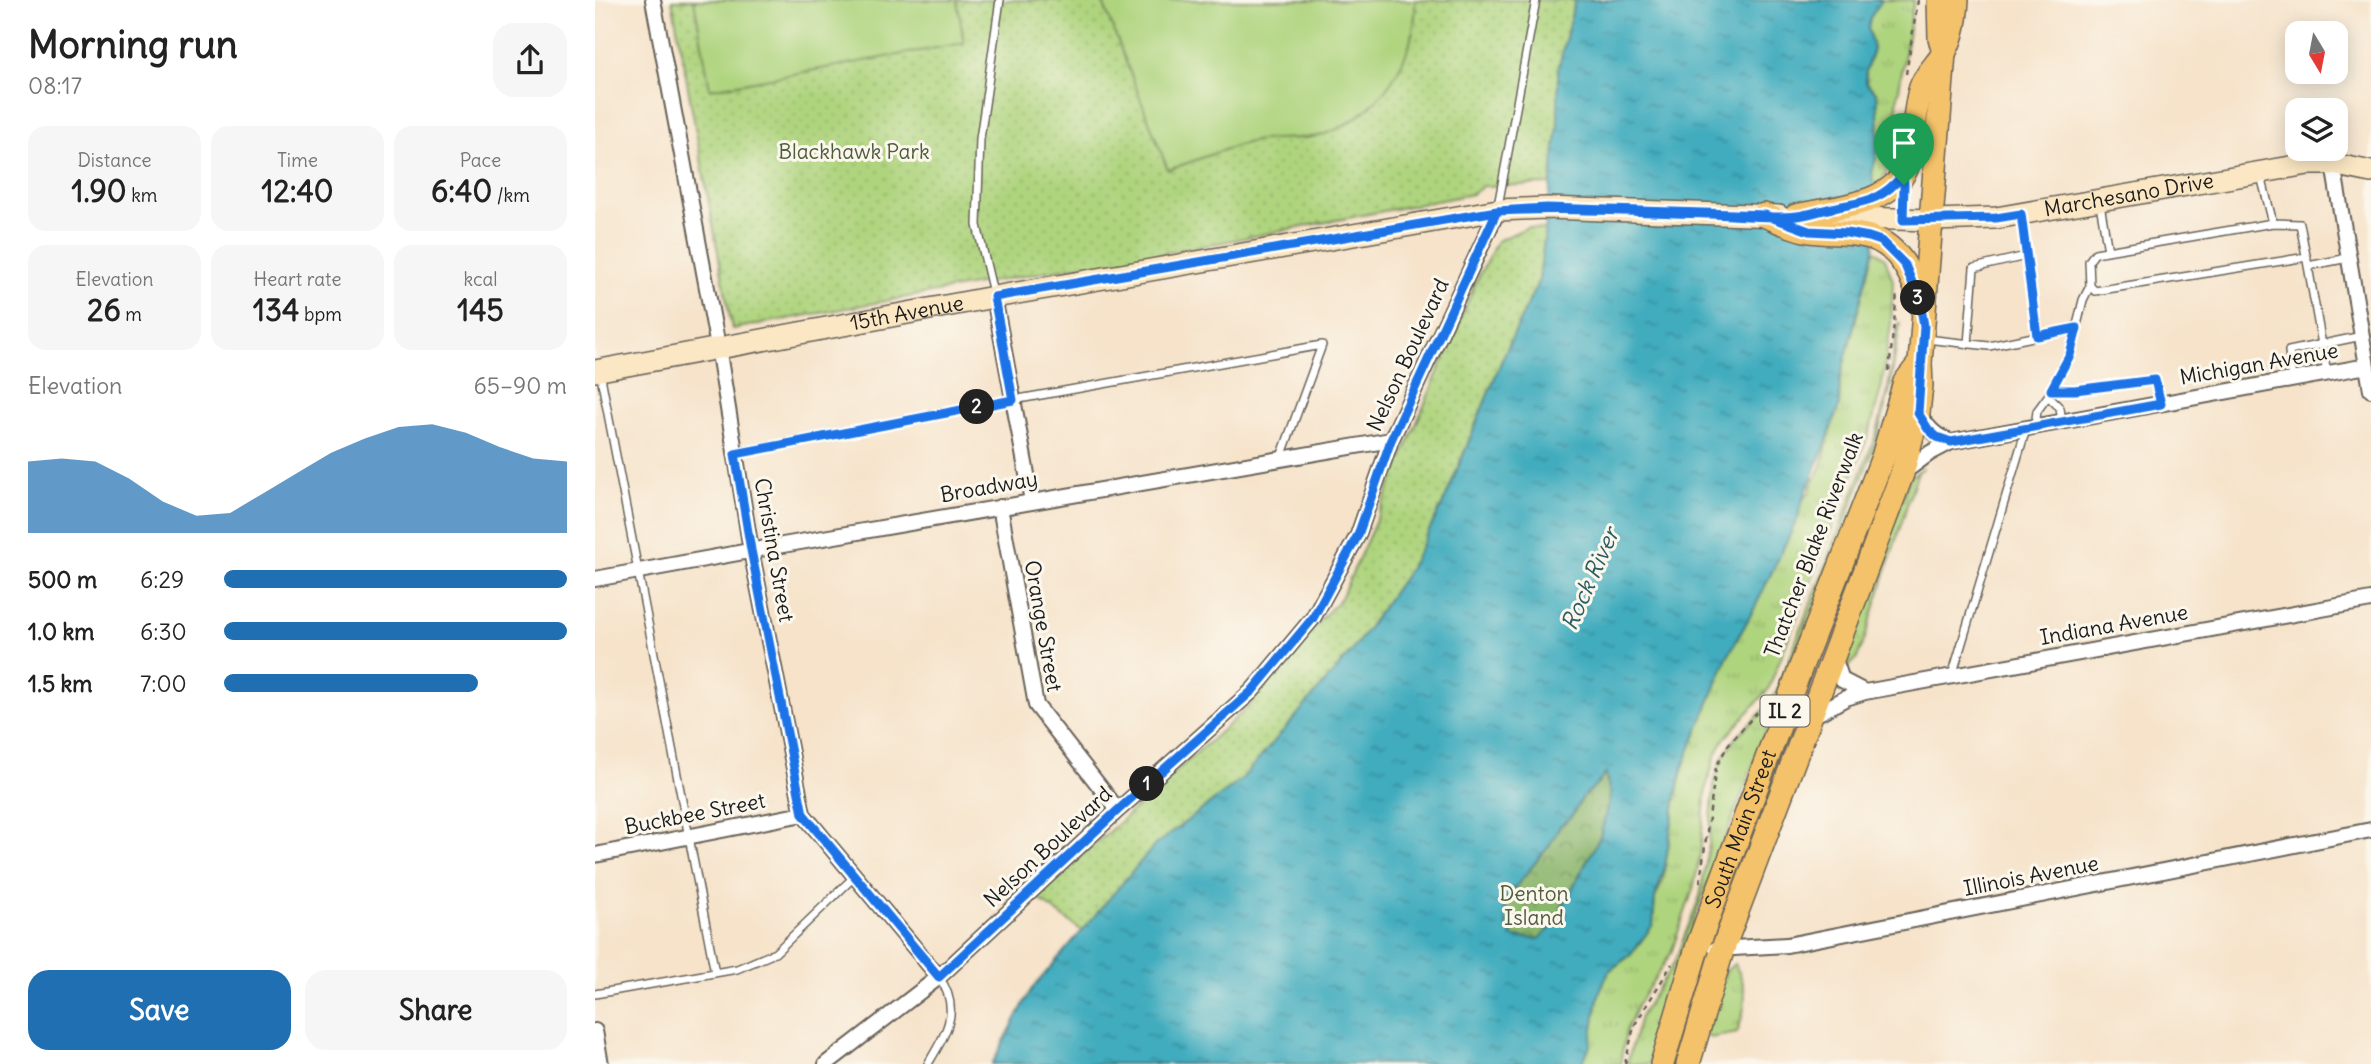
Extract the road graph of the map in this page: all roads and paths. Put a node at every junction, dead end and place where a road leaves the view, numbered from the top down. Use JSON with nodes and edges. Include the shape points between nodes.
{"nodes":[{"id":1,"x":653,"y":0,"type":"edge"},
{"id":2,"x":1000,"y":0,"type":"edge"},
{"id":3,"x":1536,"y":0,"type":"edge"},
{"id":4,"x":1918,"y":0,"type":"edge"},
{"id":5,"x":1939,"y":0,"type":"edge"},
{"id":6,"x":1957,"y":0,"type":"edge"},
{"id":7,"x":1944,"y":53,"type":"junction"},
{"id":8,"x":1905,"y":78,"type":"dead end"},
{"id":9,"x":2333,"y":164,"type":"junction"},
{"id":10,"x":2260,"y":172,"type":"junction"},
{"id":11,"x":2371,"y":172,"type":"edge"},
{"id":12,"x":2100,"y":201,"type":"junction"},
{"id":13,"x":1497,"y":211,"type":"junction"},
{"id":14,"x":2021,"y":214,"type":"junction"},
{"id":15,"x":1765,"y":215,"type":"junction"},
{"id":16,"x":1796,"y":216,"type":"junction"},
{"id":17,"x":1888,"y":220,"type":"joint"},
{"id":18,"x":1932,"y":220,"type":"junction"},
{"id":19,"x":2273,"y":223,"type":"junction"},
{"id":20,"x":2108,"y":251,"type":"junction"},
{"id":21,"x":2026,"y":256,"type":"junction"},
{"id":22,"x":2349,"y":258,"type":"junction"},
{"id":23,"x":2307,"y":261,"type":"junction"},
{"id":24,"x":2090,"y":286,"type":"junction"},
{"id":25,"x":1898,"y":289,"type":"dead end"},
{"id":26,"x":994,"y":297,"type":"junction"},
{"id":27,"x":2077,"y":328,"type":"junction"},
{"id":28,"x":1923,"y":332,"type":"junction"},
{"id":29,"x":2037,"y":336,"type":"junction"},
{"id":30,"x":2362,"y":336,"type":"junction"},
{"id":31,"x":1968,"y":344,"type":"junction"},
{"id":32,"x":2322,"y":345,"type":"junction"},
{"id":33,"x":718,"y":347,"type":"junction"},
{"id":34,"x":1920,"y":363,"type":"junction"},
{"id":35,"x":2367,"y":366,"type":"junction"},
{"id":36,"x":597,"y":371,"type":"edge"},
{"id":37,"x":2327,"y":373,"type":"junction"},
{"id":38,"x":1887,"y":380,"type":"dead end"},
{"id":39,"x":2292,"y":380,"type":"junction"},
{"id":40,"x":2371,"y":390,"type":"edge"},
{"id":41,"x":2050,"y":393,"type":"junction"},
{"id":42,"x":1013,"y":400,"type":"junction"},
{"id":43,"x":2161,"y":404,"type":"junction"},
{"id":44,"x":1918,"y":413,"type":"junction"},
{"id":45,"x":2062,"y":422,"type":"junction"},
{"id":46,"x":2031,"y":428,"type":"junction"},
{"id":47,"x":1391,"y":440,"type":"junction"},
{"id":48,"x":1951,"y":442,"type":"junction"},
{"id":49,"x":735,"y":454,"type":"junction"},
{"id":50,"x":1281,"y":457,"type":"junction"},
{"id":51,"x":1902,"y":474,"type":"junction"},
{"id":52,"x":1032,"y":501,"type":"junction"},
{"id":53,"x":1000,"y":507,"type":"junction"},
{"id":54,"x":751,"y":550,"type":"junction"},
{"id":55,"x":638,"y":571,"type":"junction"},
{"id":56,"x":595,"y":579,"type":"edge"},
{"id":57,"x":2371,"y":600,"type":"edge"},
{"id":58,"x":1834,"y":657,"type":"junction"},
{"id":59,"x":1952,"y":676,"type":"junction"},
{"id":60,"x":1865,"y":692,"type":"junction"},
{"id":61,"x":1769,"y":699,"type":"dead end"},
{"id":62,"x":1811,"y":717,"type":"junction"},
{"id":63,"x":1118,"y":810,"type":"junction"},
{"id":64,"x":803,"y":814,"type":"junction"},
{"id":65,"x":2371,"y":830,"type":"edge"},
{"id":66,"x":689,"y":837,"type":"junction"},
{"id":67,"x":595,"y":855,"type":"edge"},
{"id":68,"x":855,"y":876,"type":"junction"},
{"id":69,"x":1699,"y":886,"type":"dead end"},
{"id":70,"x":1698,"y":945,"type":"junction"},
{"id":71,"x":1722,"y":951,"type":"junction"},
{"id":72,"x":1675,"y":957,"type":"dead end"},
{"id":73,"x":715,"y":973,"type":"junction"},
{"id":74,"x":939,"y":977,"type":"junction"},
{"id":75,"x":595,"y":994,"type":"edge"},
{"id":76,"x":595,"y":1031,"type":"edge"},
{"id":77,"x":601,"y":1064,"type":"edge"},
{"id":78,"x":826,"y":1064,"type":"edge"},
{"id":79,"x":929,"y":1064,"type":"edge"},
{"id":80,"x":1625,"y":1064,"type":"edge"},
{"id":81,"x":1662,"y":1064,"type":"edge"},
{"id":82,"x":1688,"y":1064,"type":"edge"}],
"edges":[{"from":1,"to":33,"type":"street","name":"Christina Street"},
{"from":2,"to":26,"type":"lane","via":[[980,139],[977,225]]},
{"from":3,"to":13,"type":"lane"},
{"from":4,"to":8,"type":"path"},
{"from":5,"to":7,"type":"main road","name":"South Main Street","number":"IL 2"},
{"from":6,"to":7,"type":"main road","name":"South Main Street","number":"IL 2"},
{"from":7,"to":16,"type":"main road","via":[[1922,84],[1905,173],[1889,190],[1858,204]]},
{"from":7,"to":18,"type":"main road","name":"South Main Street","number":"IL 2"},
{"from":9,"to":10,"type":"main road","name":"Marchesano Drive"},
{"from":9,"to":11,"type":"main road","name":"Marchesano Drive"},
{"from":9,"to":22,"type":"street"},
{"from":10,"to":12,"type":"main road","name":"Marchesano Drive"},
{"from":10,"to":19,"type":"lane"},
{"from":12,"to":14,"type":"main road","name":"Marchesano Drive"},
{"from":12,"to":20,"type":"lane"},
{"from":13,"to":15,"type":"main road","name":"15th Avenue","via":[[1547,208]]},
{"from":13,"to":26,"type":"main road","name":"15th Avenue"},
{"from":13,"to":47,"type":"street","name":"Nelson Boulevard"},
{"from":14,"to":18,"type":"main road","name":"Marchesano Drive"},
{"from":14,"to":21,"type":"lane"},
{"from":15,"to":16,"type":"main road","name":"15th Avenue"},
{"from":15,"to":28,"type":"main road","via":[[1809,231],[1869,237],[1888,248],[1912,278]]},
{"from":16,"to":17,"type":"main road","name":"15th Avenue"},
{"from":17,"to":18,"type":"main road","name":"Marchesano Drive"},
{"from":18,"to":28,"type":"main road","name":"South Main Street","number":"IL 2"},
{"from":19,"to":20,"type":"lane"},
{"from":19,"to":23,"type":"lane","via":[[2299,224]]},
{"from":20,"to":24,"type":"lane","via":[[2095,253],[2089,261]]},
{"from":21,"to":29,"type":"lane"},
{"from":21,"to":31,"type":"lane","via":[[1974,268]]},
{"from":22,"to":23,"type":"lane"},
{"from":22,"to":30,"type":"street"},
{"from":23,"to":24,"type":"lane","via":[[2095,291]]},
{"from":23,"to":32,"type":"lane"},
{"from":24,"to":27,"type":"lane"},
{"from":25,"to":38,"type":"path"},
{"from":26,"to":33,"type":"main road","name":"15th Avenue"},
{"from":26,"to":42,"type":"street"},
{"from":27,"to":29,"type":"lane"},
{"from":27,"to":41,"type":"lane","via":[[2070,355]]},
{"from":28,"to":31,"type":"lane"},
{"from":28,"to":34,"type":"main road","name":"South Main Street","number":"IL 2"},
{"from":29,"to":31,"type":"lane","via":[[1989,346]]},
{"from":30,"to":32,"type":"lane"},
{"from":30,"to":35,"type":"street"},
{"from":32,"to":37,"type":"lane"},
{"from":32,"to":39,"type":"lane","via":[[2288,351]]},
{"from":33,"to":36,"type":"main road","name":"15th Avenue"},
{"from":33,"to":49,"type":"street","name":"Christina Street"},
{"from":34,"to":44,"type":"main road","name":"South Main Street","number":"IL 2"},
{"from":34,"to":70,"type":"main road","name":"South Main Street","number":"IL 2","via":[[1905,382],[1883,457]]},
{"from":35,"to":37,"type":"street","name":"Michigan Avenue"},
{"from":35,"to":40,"type":"street"},
{"from":36,"to":55,"type":"lane"},
{"from":37,"to":39,"type":"street","name":"Michigan Avenue"},
{"from":39,"to":43,"type":"street","name":"Michigan Avenue"},
{"from":41,"to":43,"type":"lane","via":[[2155,380]]},
{"from":41,"to":45,"type":"lane","via":[[2060,408]]},
{"from":41,"to":46,"type":"lane","via":[[2036,411]]},
{"from":42,"to":49,"type":"lane"},
{"from":42,"to":50,"type":"lane","via":[[1322,345]]},
{"from":42,"to":52,"type":"street"},
{"from":43,"to":45,"type":"street","name":"Michigan Avenue"},
{"from":44,"to":48,"type":"street","via":[[1937,437]]},
{"from":44,"to":51,"type":"main road","name":"South Main Street","number":"IL 2"},
{"from":45,"to":46,"type":"street","name":"Michigan Avenue"},
{"from":46,"to":48,"type":"street","name":"Michigan Avenue"},
{"from":46,"to":59,"type":"lane"},
{"from":47,"to":50,"type":"street","name":"Broadway"},
{"from":47,"to":63,"type":"street","name":"Nelson Boulevard","via":[[1358,535],[1313,618],[1252,691]]},
{"from":48,"to":51,"type":"street","name":"Michigan Avenue"},
{"from":49,"to":54,"type":"street","name":"Christina Street"},
{"from":50,"to":52,"type":"street","name":"Broadway"},
{"from":51,"to":58,"type":"main road","name":"South Main Street","number":"IL 2"},
{"from":52,"to":53,"type":"street","name":"Broadway"},
{"from":53,"to":54,"type":"street","name":"Broadway"},
{"from":53,"to":63,"type":"street","name":"Orange Street","via":[[1036,705]]},
{"from":54,"to":55,"type":"street","name":"Broadway"},
{"from":54,"to":64,"type":"street","name":"Christina Street"},
{"from":55,"to":56,"type":"street","name":"Broadway"},
{"from":55,"to":66,"type":"lane"},
{"from":57,"to":59,"type":"street","name":"Indiana Avenue"},
{"from":58,"to":60,"type":"street","via":[[1842,680]]},
{"from":58,"to":62,"type":"main road","name":"South Main Street","number":"IL 2"},
{"from":59,"to":60,"type":"street","name":"Indiana Avenue"},
{"from":60,"to":62,"type":"street","name":"Indiana Avenue"},
{"from":61,"to":69,"type":"path","via":[[1728,745],[1716,767]]},
{"from":62,"to":71,"type":"main road","name":"South Main Street","number":"IL 2"},
{"from":63,"to":74,"type":"street","name":"Nelson Boulevard"},
{"from":64,"to":66,"type":"street","name":"Buckbee Street"},
{"from":64,"to":68,"type":"street","name":"Christina Street"},
{"from":65,"to":71,"type":"street","name":"Illinois Avenue","via":[[1787,945]]},
{"from":66,"to":67,"type":"street","name":"Buckbee Street"},
{"from":66,"to":73,"type":"lane"},
{"from":68,"to":73,"type":"lane","via":[[775,953]]},
{"from":68,"to":74,"type":"street","name":"Christina Street"},
{"from":70,"to":71,"type":"street","name":"Illinois Avenue"},
{"from":70,"to":81,"type":"main road","name":"South Main Street","number":"IL 2"},
{"from":71,"to":82,"type":"main road","name":"South Main Street","number":"IL 2"},
{"from":72,"to":80,"type":"path","via":[[1634,1026]]},
{"from":73,"to":75,"type":"lane"},
{"from":74,"to":78,"type":"street","name":"Nelson Boulevard"},
{"from":74,"to":79,"type":"lane","via":[[952,1002],[946,1033]]},
{"from":76,"to":77,"type":"street"}]}
